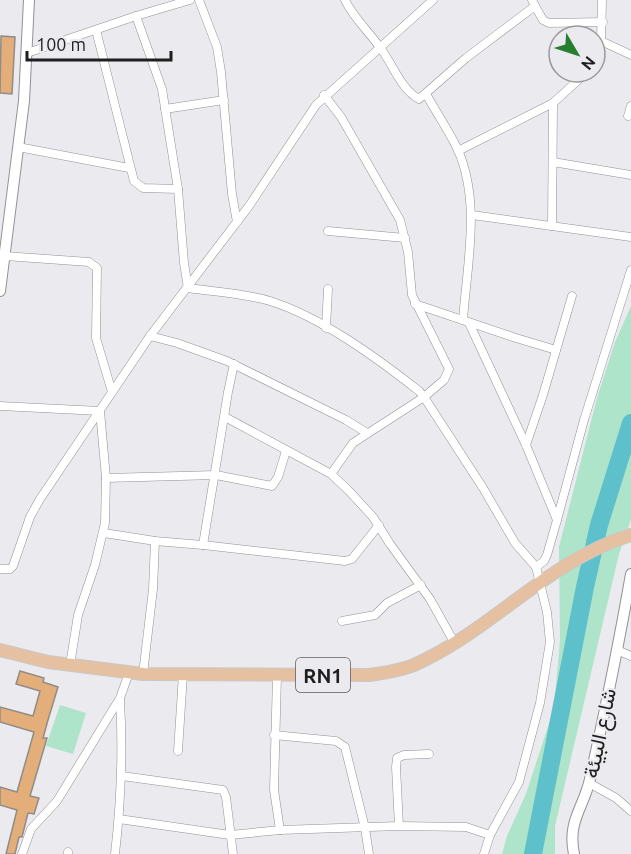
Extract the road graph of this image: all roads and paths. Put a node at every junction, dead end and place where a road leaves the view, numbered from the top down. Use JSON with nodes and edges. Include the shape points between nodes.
{"nodes":[{"id":1,"x":29,"y":0,"type":"edge"},
{"id":2,"x":190,"y":0,"type":"edge"},
{"id":3,"x":200,"y":0,"type":"edge"},
{"id":4,"x":345,"y":0,"type":"edge"},
{"id":5,"x":433,"y":0,"type":"edge"},
{"id":6,"x":602,"y":0,"type":"edge"},
{"id":7,"x":534,"y":3,"type":"edge"},
{"id":8,"x":136,"y":16,"type":"junction"},
{"id":9,"x":603,"y":22,"type":"joint"},
{"id":10,"x":96,"y":30,"type":"junction"},
{"id":11,"x":607,"y":44,"type":"edge"},
{"id":12,"x":381,"y":48,"type":"junction"},
{"id":13,"x":27,"y":53,"type":"junction"},
{"id":14,"x":631,"y":55,"type":"edge"},
{"id":15,"x":574,"y":84,"type":"edge"},
{"id":16,"x":426,"y":94,"type":"junction"},
{"id":17,"x":324,"y":95,"type":"junction"},
{"id":18,"x":224,"y":100,"type":"junction"},
{"id":19,"x":553,"y":103,"type":"junction"},
{"id":20,"x":631,"y":106,"type":"edge"},
{"id":21,"x":165,"y":109,"type":"junction"},
{"id":22,"x":628,"y":116,"type":"dead end"},
{"id":23,"x":18,"y":147,"type":"junction"},
{"id":24,"x":458,"y":151,"type":"junction"},
{"id":25,"x":553,"y":162,"type":"junction"},
{"id":26,"x":129,"y":168,"type":"junction"},
{"id":27,"x":631,"y":175,"type":"edge"},
{"id":28,"x":178,"y":189,"type":"junction"},
{"id":29,"x":472,"y":215,"type":"junction"},
{"id":30,"x":237,"y":222,"type":"junction"},
{"id":31,"x":552,"y":226,"type":"junction"},
{"id":32,"x":328,"y":231,"type":"dead end"},
{"id":33,"x":631,"y":237,"type":"edge"},
{"id":34,"x":405,"y":238,"type":"junction"},
{"id":35,"x":3,"y":263,"type":"edge"},
{"id":36,"x":631,"y":270,"type":"edge"},
{"id":37,"x":188,"y":288,"type":"junction"},
{"id":38,"x":328,"y":289,"type":"dead end"},
{"id":39,"x":0,"y":291,"type":"edge"},
{"id":40,"x":572,"y":296,"type":"dead end"},
{"id":41,"x":416,"y":304,"type":"junction"},
{"id":42,"x":466,"y":321,"type":"junction"},
{"id":43,"x":326,"y":328,"type":"junction"},
{"id":44,"x":150,"y":336,"type":"junction"},
{"id":45,"x":556,"y":350,"type":"junction"},
{"id":46,"x":234,"y":364,"type":"junction"},
{"id":47,"x":112,"y":392,"type":"junction"},
{"id":48,"x":424,"y":397,"type":"junction"},
{"id":49,"x":0,"y":406,"type":"edge"},
{"id":50,"x":100,"y":411,"type":"junction"},
{"id":51,"x":225,"y":417,"type":"junction"},
{"id":52,"x":367,"y":433,"type":"junction"},
{"id":53,"x":526,"y":445,"type":"junction"},
{"id":54,"x":286,"y":451,"type":"junction"},
{"id":55,"x":331,"y":474,"type":"junction"},
{"id":56,"x":216,"y":475,"type":"junction"},
{"id":57,"x":106,"y":478,"type":"junction"},
{"id":58,"x":557,"y":520,"type":"junction"},
{"id":59,"x":379,"y":525,"type":"junction"},
{"id":60,"x":104,"y":533,"type":"junction"},
{"id":61,"x":630,"y":535,"type":"edge"},
{"id":62,"x":154,"y":541,"type":"junction"},
{"id":63,"x":203,"y":544,"type":"junction"},
{"id":64,"x":536,"y":567,"type":"junction"},
{"id":65,"x":0,"y":569,"type":"edge"},
{"id":66,"x":631,"y":574,"type":"edge"},
{"id":67,"x":538,"y":582,"type":"junction"},
{"id":68,"x":421,"y":585,"type":"junction"},
{"id":69,"x":342,"y":621,"type":"dead end"},
{"id":70,"x":0,"y":642,"type":"edge"},
{"id":71,"x":454,"y":642,"type":"junction"},
{"id":72,"x":0,"y":650,"type":"edge"},
{"id":73,"x":617,"y":650,"type":"junction"},
{"id":74,"x":631,"y":656,"type":"edge"},
{"id":75,"x":63,"y":664,"type":"junction"},
{"id":76,"x":129,"y":673,"type":"junction"},
{"id":77,"x":143,"y":674,"type":"junction"},
{"id":78,"x":183,"y":674,"type":"junction"},
{"id":79,"x":277,"y":676,"type":"junction"},
{"id":80,"x":120,"y":698,"type":"junction"},
{"id":81,"x":274,"y":735,"type":"junction"},
{"id":82,"x":178,"y":751,"type":"dead end"},
{"id":83,"x":429,"y":754,"type":"dead end"},
{"id":84,"x":122,"y":776,"type":"junction"},
{"id":85,"x":590,"y":783,"type":"junction"},
{"id":86,"x":631,"y":811,"type":"edge"},
{"id":87,"x":119,"y":819,"type":"junction"},
{"id":88,"x":399,"y":826,"type":"junction"},
{"id":89,"x":366,"y":828,"type":"junction"},
{"id":90,"x":280,"y":830,"type":"junction"},
{"id":91,"x":230,"y":835,"type":"junction"},
{"id":92,"x":490,"y":835,"type":"junction"},
{"id":93,"x":22,"y":854,"type":"edge"},
{"id":94,"x":115,"y":854,"type":"edge"},
{"id":95,"x":233,"y":854,"type":"edge"},
{"id":96,"x":369,"y":854,"type":"edge"},
{"id":97,"x":484,"y":854,"type":"edge"},
{"id":98,"x":574,"y":854,"type":"edge"}],
"edges":[{"from":1,"to":13,"type":"street"},
{"from":2,"to":8,"type":"street"},
{"from":3,"to":18,"type":"street","via":[[217,48]]},
{"from":4,"to":12,"type":"street"},
{"from":5,"to":12,"type":"street"},
{"from":6,"to":9,"type":"street"},
{"from":7,"to":9,"type":"street","via":[[549,23]]},
{"from":7,"to":16,"type":"street"},
{"from":8,"to":10,"type":"street"},
{"from":8,"to":21,"type":"street","via":[[159,75]]},
{"from":10,"to":13,"type":"street"},
{"from":10,"to":26,"type":"street"},
{"from":11,"to":14,"type":"street"},
{"from":12,"to":16,"type":"street","via":[[413,96],[419,99]]},
{"from":12,"to":17,"type":"street"},
{"from":13,"to":23,"type":"street"},
{"from":15,"to":19,"type":"street"},
{"from":16,"to":24,"type":"street"},
{"from":17,"to":30,"type":"street"},
{"from":17,"to":34,"type":"street","via":[[369,165],[400,220]]},
{"from":18,"to":21,"type":"street"},
{"from":18,"to":30,"type":"street"},
{"from":19,"to":24,"type":"street"},
{"from":19,"to":25,"type":"street"},
{"from":20,"to":22,"type":"street"},
{"from":21,"to":28,"type":"street"},
{"from":23,"to":26,"type":"street"},
{"from":23,"to":35,"type":"street"},
{"from":24,"to":29,"type":"street"},
{"from":25,"to":27,"type":"street"},
{"from":25,"to":31,"type":"street"},
{"from":26,"to":28,"type":"street","via":[[134,181],[143,188]]},
{"from":28,"to":37,"type":"street"},
{"from":29,"to":31,"type":"street"},
{"from":29,"to":42,"type":"street"},
{"from":30,"to":37,"type":"street"},
{"from":31,"to":33,"type":"street"},
{"from":32,"to":34,"type":"street"},
{"from":34,"to":41,"type":"street"},
{"from":35,"to":39,"type":"street"},
{"from":35,"to":47,"type":"street","via":[[89,262],[97,268],[96,338]]},
{"from":36,"to":58,"type":"street"},
{"from":37,"to":43,"type":"street","via":[[268,300]]},
{"from":37,"to":44,"type":"street"},
{"from":38,"to":43,"type":"street"},
{"from":40,"to":45,"type":"street"},
{"from":41,"to":42,"type":"street"},
{"from":41,"to":48,"type":"street","via":[[449,369],[444,380]]},
{"from":42,"to":45,"type":"street"},
{"from":42,"to":53,"type":"street"},
{"from":43,"to":48,"type":"street","via":[[371,356]]},
{"from":44,"to":46,"type":"street"},
{"from":44,"to":47,"type":"street"},
{"from":45,"to":53,"type":"street"},
{"from":46,"to":51,"type":"street"},
{"from":46,"to":52,"type":"street"},
{"from":47,"to":50,"type":"street"},
{"from":48,"to":52,"type":"street"},
{"from":48,"to":64,"type":"street","via":[[515,543]]},
{"from":49,"to":50,"type":"street"},
{"from":50,"to":57,"type":"street"},
{"from":50,"to":65,"type":"street","via":[[30,517],[13,566]]},
{"from":51,"to":54,"type":"street"},
{"from":51,"to":56,"type":"street"},
{"from":52,"to":55,"type":"street","via":[[353,443]]},
{"from":53,"to":58,"type":"street"},
{"from":54,"to":55,"type":"street"},
{"from":54,"to":56,"type":"street","via":[[272,486]]},
{"from":55,"to":59,"type":"street"},
{"from":56,"to":57,"type":"street"},
{"from":56,"to":63,"type":"street"},
{"from":57,"to":60,"type":"street"},
{"from":58,"to":64,"type":"street","via":[[547,555]]},
{"from":59,"to":63,"type":"street","via":[[349,561]]},
{"from":59,"to":68,"type":"street"},
{"from":60,"to":62,"type":"street"},
{"from":60,"to":75,"type":"street"},
{"from":61,"to":67,"type":"main road","number":"RN1"},
{"from":62,"to":63,"type":"street"},
{"from":62,"to":77,"type":"street"},
{"from":64,"to":67,"type":"street"},
{"from":66,"to":73,"type":"street","name":"شارع البيئة"},
{"from":67,"to":71,"type":"main road","number":"RN1"},
{"from":67,"to":92,"type":"street","via":[[550,642],[540,704],[519,782]]},
{"from":68,"to":69,"type":"street","via":[[387,603],[375,615]]},
{"from":68,"to":71,"type":"street"},
{"from":70,"to":75,"type":"main road","number":"RN1"},
{"from":71,"to":79,"type":"main road","number":"RN1","via":[[412,666],[393,671]]},
{"from":72,"to":75,"type":"main road","number":"RN1"},
{"from":73,"to":74,"type":"street"},
{"from":73,"to":85,"type":"street","name":"شارع البيئة"},
{"from":75,"to":76,"type":"main road","number":"RN1"},
{"from":76,"to":77,"type":"main road","number":"RN1"},
{"from":76,"to":80,"type":"street"},
{"from":77,"to":78,"type":"main road","number":"RN1"},
{"from":78,"to":79,"type":"main road","number":"RN1"},
{"from":78,"to":82,"type":"street"},
{"from":79,"to":81,"type":"street"},
{"from":80,"to":84,"type":"street"},
{"from":80,"to":93,"type":"street","via":[[57,801],[31,829]]},
{"from":81,"to":89,"type":"street","via":[[336,741],[345,747]]},
{"from":81,"to":90,"type":"street","via":[[274,790]]},
{"from":83,"to":88,"type":"street","via":[[397,758]]},
{"from":84,"to":87,"type":"street"},
{"from":84,"to":91,"type":"street","via":[[224,790]]},
{"from":85,"to":86,"type":"street"},
{"from":85,"to":98,"type":"street","name":"شارع البيئة","via":[[574,823]]},
{"from":87,"to":91,"type":"street"},
{"from":87,"to":94,"type":"street"},
{"from":88,"to":89,"type":"street"},
{"from":88,"to":92,"type":"street","via":[[466,827]]},
{"from":89,"to":90,"type":"street"},
{"from":89,"to":96,"type":"street"},
{"from":90,"to":91,"type":"street"},
{"from":91,"to":95,"type":"street"},
{"from":92,"to":97,"type":"street"}]}
